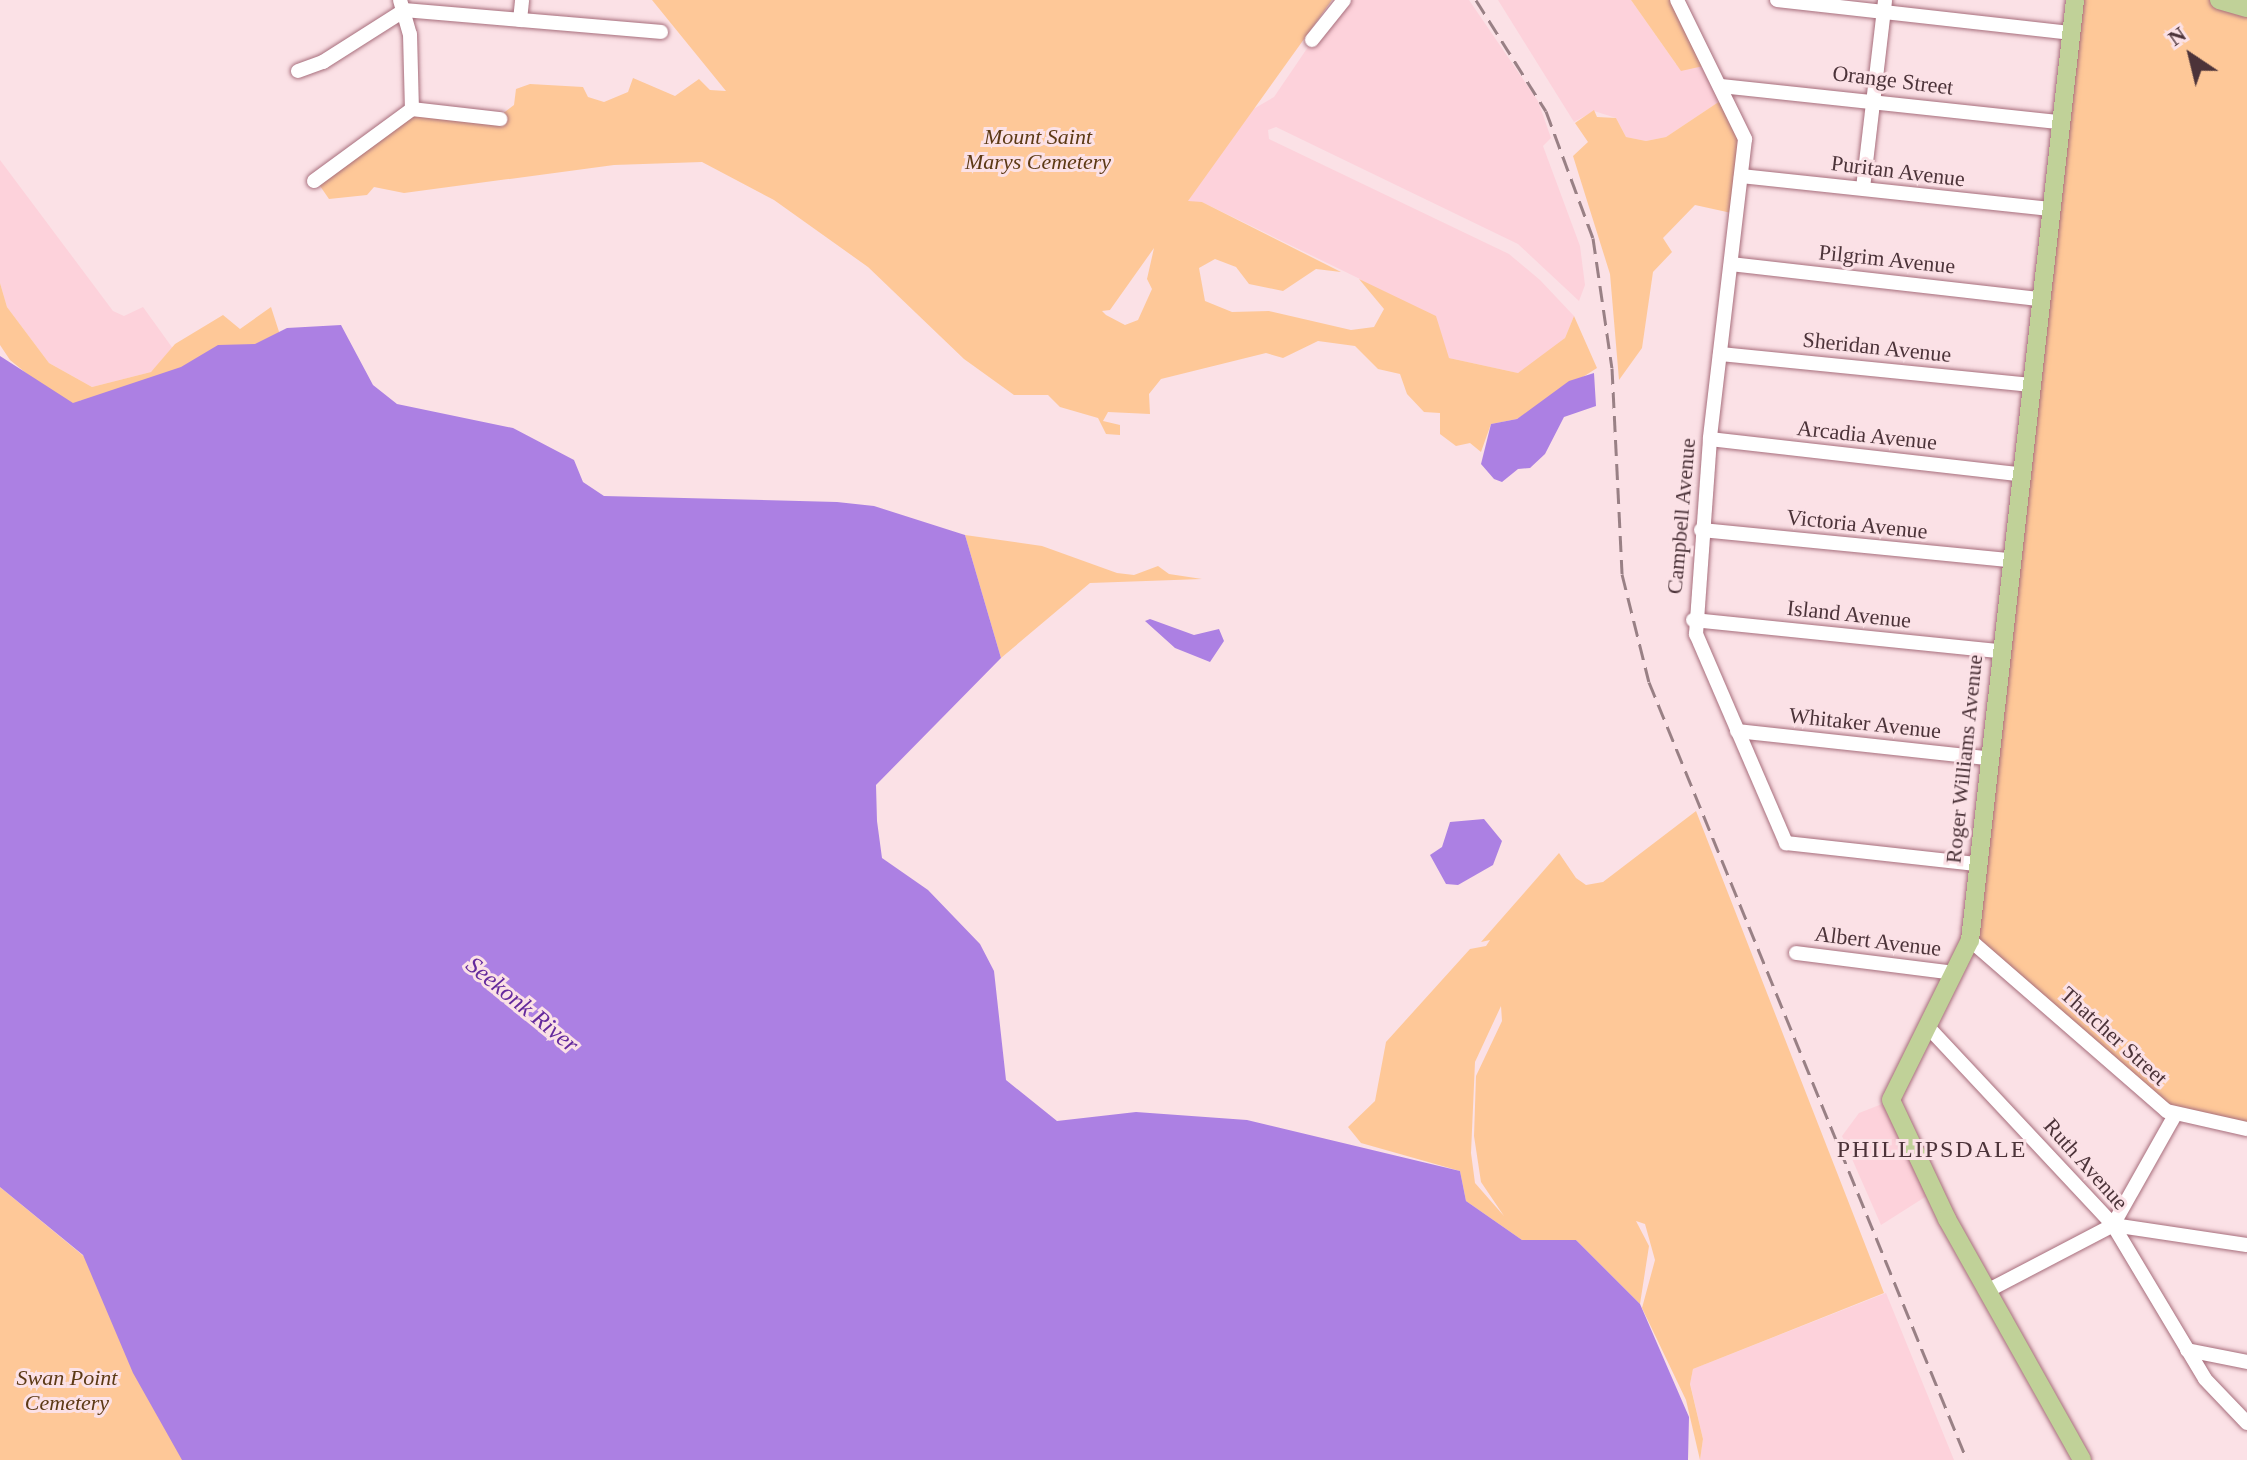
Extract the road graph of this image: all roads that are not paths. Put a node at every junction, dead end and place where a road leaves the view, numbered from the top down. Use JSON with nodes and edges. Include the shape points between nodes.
{"nodes":[{"id":1,"x":522,"y":0,"type":"edge"},
{"id":2,"x":1344,"y":0,"type":"edge"},
{"id":3,"x":1677,"y":0,"type":"edge"},
{"id":4,"x":1777,"y":0,"type":"edge"},
{"id":5,"x":2075,"y":0,"type":"edge"},
{"id":6,"x":2219,"y":0,"type":"edge"},
{"id":7,"x":402,"y":5,"type":"edge"},
{"id":8,"x":1884,"y":6,"type":"edge"},
{"id":9,"x":2247,"y":8,"type":"edge"},
{"id":10,"x":520,"y":20,"type":"junction"},
{"id":11,"x":661,"y":32,"type":"dead end"},
{"id":12,"x":2072,"y":33,"type":"junction"},
{"id":13,"x":1312,"y":40,"type":"dead end"},
{"id":14,"x":298,"y":71,"type":"dead end"},
{"id":15,"x":1721,"y":86,"type":"junction"},
{"id":16,"x":1873,"y":99,"type":"junction"},
{"id":17,"x":412,"y":109,"type":"junction"},
{"id":18,"x":500,"y":119,"type":"dead end"},
{"id":19,"x":2060,"y":122,"type":"junction"},
{"id":20,"x":1741,"y":176,"type":"junction"},
{"id":21,"x":314,"y":181,"type":"dead end"},
{"id":22,"x":1863,"y":188,"type":"junction"},
{"id":23,"x":2050,"y":209,"type":"junction"},
{"id":24,"x":1731,"y":264,"type":"junction"},
{"id":25,"x":2038,"y":299,"type":"junction"},
{"id":26,"x":1720,"y":354,"type":"junction"},
{"id":27,"x":2029,"y":385,"type":"junction"},
{"id":28,"x":1710,"y":439,"type":"junction"},
{"id":29,"x":2019,"y":474,"type":"junction"},
{"id":30,"x":1701,"y":530,"type":"junction"},
{"id":31,"x":2009,"y":560,"type":"junction"},
{"id":32,"x":1693,"y":620,"type":"junction"},
{"id":33,"x":2000,"y":651,"type":"junction"},
{"id":34,"x":1737,"y":731,"type":"junction"},
{"id":35,"x":1987,"y":758,"type":"junction"},
{"id":36,"x":1976,"y":864,"type":"junction"},
{"id":37,"x":1970,"y":940,"type":"junction"},
{"id":38,"x":1796,"y":953,"type":"dead end"},
{"id":39,"x":1954,"y":973,"type":"junction"},
{"id":40,"x":1928,"y":1027,"type":"junction"},
{"id":41,"x":2175,"y":1115,"type":"junction"},
{"id":42,"x":2247,"y":1129,"type":"edge"},
{"id":43,"x":2113,"y":1225,"type":"junction"},
{"id":44,"x":2247,"y":1245,"type":"edge"},
{"id":45,"x":1987,"y":1291,"type":"junction"},
{"id":46,"x":2187,"y":1350,"type":"junction"},
{"id":47,"x":2247,"y":1362,"type":"edge"},
{"id":48,"x":2247,"y":1423,"type":"edge"},
{"id":49,"x":2082,"y":1460,"type":"edge"}],
"edges":[{"from":1,"to":10,"type":"street"},
{"from":2,"to":13,"type":"street"},
{"from":3,"to":15,"type":"street","name":"Campbell Avenue"},
{"from":4,"to":8,"type":"street"},
{"from":5,"to":12,"type":"main road","name":"Roger Williams Avenue"},
{"from":6,"to":9,"type":"main road"},
{"from":7,"to":10,"type":"street"},
{"from":7,"to":14,"type":"street","via":[[323,62]]},
{"from":7,"to":17,"type":"street"},
{"from":8,"to":12,"type":"street"},
{"from":8,"to":16,"type":"street"},
{"from":10,"to":11,"type":"street"},
{"from":12,"to":19,"type":"main road","name":"Roger Williams Avenue"},
{"from":15,"to":16,"type":"street","name":"Orange Street"},
{"from":15,"to":20,"type":"street","name":"Campbell Avenue","via":[[1744,132]]},
{"from":16,"to":19,"type":"street","name":"Orange Street"},
{"from":16,"to":22,"type":"street"},
{"from":17,"to":18,"type":"street"},
{"from":17,"to":21,"type":"street"},
{"from":19,"to":23,"type":"main road","name":"Roger Williams Avenue"},
{"from":20,"to":22,"type":"street","name":"Puritan Avenue"},
{"from":20,"to":24,"type":"street","name":"Campbell Avenue"},
{"from":22,"to":23,"type":"street","name":"Puritan Avenue"},
{"from":23,"to":25,"type":"main road","name":"Roger Williams Avenue"},
{"from":24,"to":25,"type":"street","name":"Pilgrim Avenue"},
{"from":24,"to":26,"type":"street","name":"Campbell Avenue"},
{"from":25,"to":27,"type":"main road","name":"Roger Williams Avenue"},
{"from":26,"to":27,"type":"street","name":"Sheridan Avenue"},
{"from":26,"to":28,"type":"street","name":"Campbell Avenue"},
{"from":27,"to":29,"type":"main road","name":"Roger Williams Avenue"},
{"from":28,"to":29,"type":"street","name":"Arcadia Avenue"},
{"from":28,"to":30,"type":"street","name":"Campbell Avenue"},
{"from":29,"to":31,"type":"main road","name":"Roger Williams Avenue"},
{"from":30,"to":31,"type":"street","name":"Victoria Avenue"},
{"from":30,"to":32,"type":"street","name":"Campbell Avenue"},
{"from":31,"to":33,"type":"main road","name":"Roger Williams Avenue"},
{"from":32,"to":33,"type":"street","name":"Island Avenue"},
{"from":32,"to":34,"type":"street","name":"Campbell Avenue"},
{"from":33,"to":35,"type":"main road","name":"Roger Williams Avenue"},
{"from":34,"to":35,"type":"street","name":"Whitaker Avenue"},
{"from":34,"to":36,"type":"street","name":"Campbell Avenue","via":[[1786,843]]},
{"from":35,"to":36,"type":"main road","name":"Roger Williams Avenue"},
{"from":36,"to":37,"type":"main road","name":"Roger Williams Avenue"},
{"from":37,"to":39,"type":"main road","name":"Roger Williams Avenue"},
{"from":37,"to":41,"type":"street","name":"Thatcher Street"},
{"from":38,"to":39,"type":"street","name":"Albert Avenue"},
{"from":39,"to":40,"type":"main road","name":"Roger Williams Avenue"},
{"from":40,"to":43,"type":"street","name":"Ruth Avenue"},
{"from":40,"to":45,"type":"main road","name":"Roger Williams Avenue","via":[[1891,1107]]},
{"from":41,"to":42,"type":"street","name":"Thatcher Street"},
{"from":41,"to":43,"type":"street"},
{"from":43,"to":44,"type":"street"},
{"from":43,"to":45,"type":"street"},
{"from":43,"to":46,"type":"street","name":"Ruth Avenue"},
{"from":45,"to":49,"type":"main road","name":"Roger Williams Avenue"},
{"from":46,"to":47,"type":"street"},
{"from":46,"to":48,"type":"street","name":"Ruth Avenue"}]}
